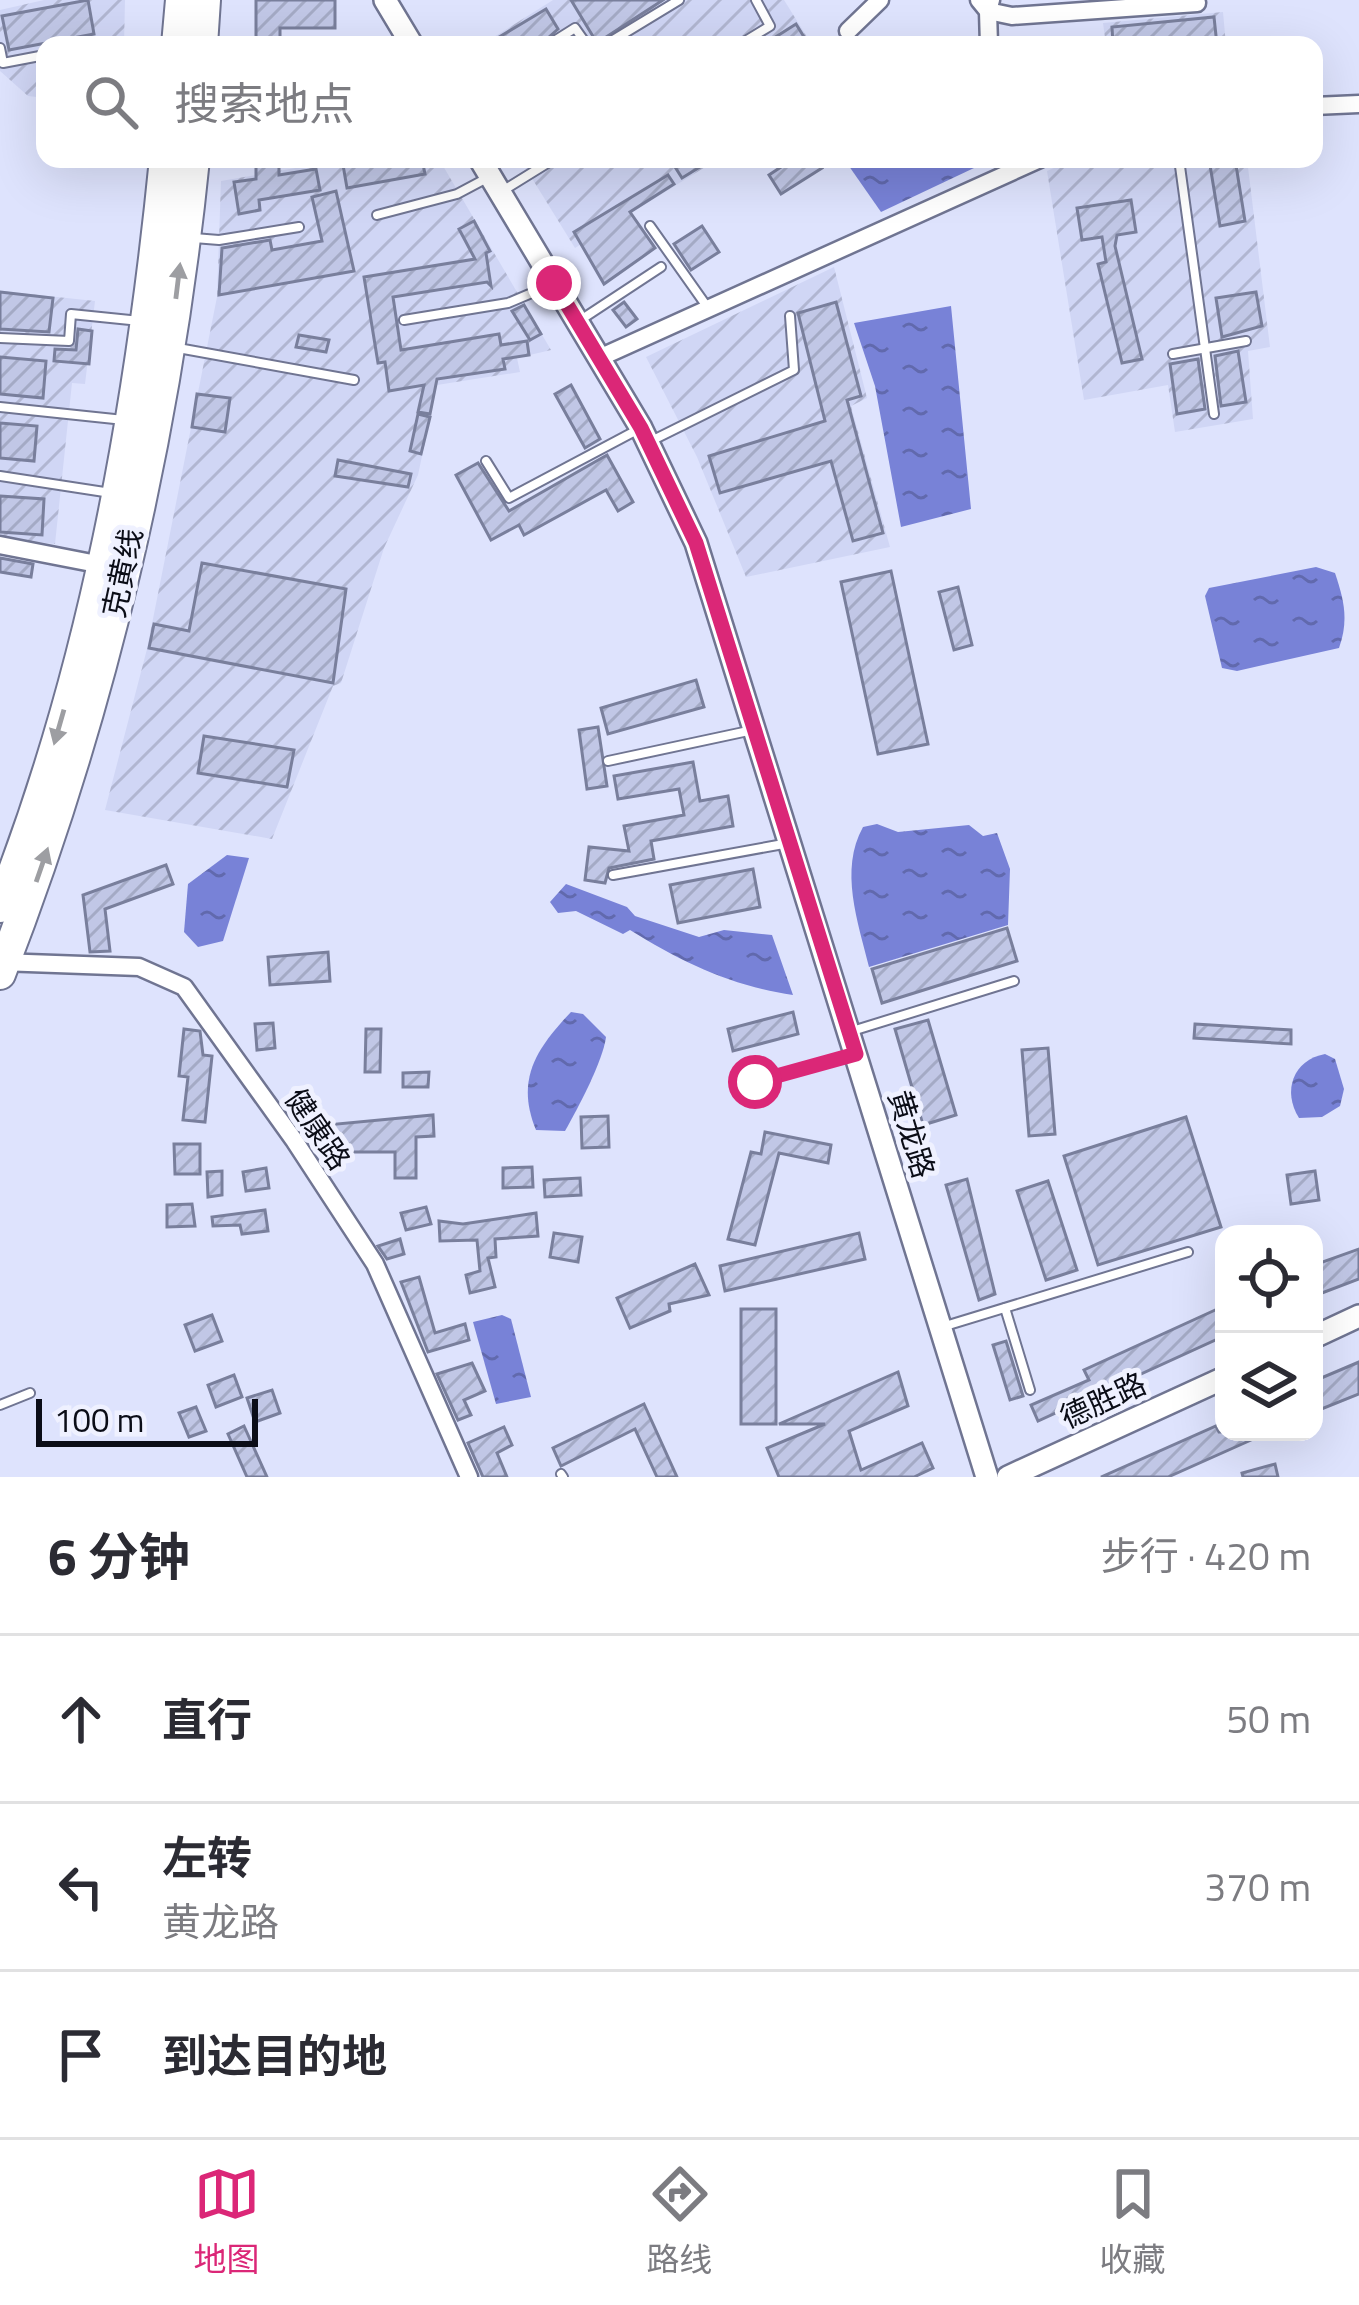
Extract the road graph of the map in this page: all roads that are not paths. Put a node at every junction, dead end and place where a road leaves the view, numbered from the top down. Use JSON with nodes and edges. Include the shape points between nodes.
{"nodes":[{"id":1,"x":181,"y":0,"type":"edge"},
{"id":2,"x":206,"y":0,"type":"edge"},
{"id":3,"x":385,"y":0,"type":"edge"},
{"id":4,"x":679,"y":0,"type":"edge"},
{"id":5,"x":756,"y":0,"type":"edge"},
{"id":6,"x":880,"y":0,"type":"edge"},
{"id":7,"x":1197,"y":3,"type":"edge"},
{"id":8,"x":986,"y":4,"type":"edge"},
{"id":9,"x":848,"y":32,"type":"dead end"},
{"id":10,"x":178,"y":36,"type":"edge"},
{"id":11,"x":203,"y":36,"type":"edge"},
{"id":12,"x":407,"y":36,"type":"edge"},
{"id":13,"x":620,"y":36,"type":"edge"},
{"id":14,"x":754,"y":36,"type":"edge"},
{"id":15,"x":988,"y":36,"type":"edge"},
{"id":16,"x":0,"y":47,"type":"edge"},
{"id":17,"x":36,"y":58,"type":"edge"},
{"id":18,"x":1359,"y":104,"type":"edge"},
{"id":19,"x":1323,"y":106,"type":"edge"},
{"id":20,"x":164,"y":168,"type":"edge"},
{"id":21,"x":193,"y":168,"type":"edge"},
{"id":22,"x":520,"y":168,"type":"edge"},
{"id":23,"x":1008,"y":168,"type":"edge"},
{"id":24,"x":1180,"y":168,"type":"edge"},
{"id":25,"x":490,"y":176,"type":"edge"},
{"id":26,"x":377,"y":215,"type":"dead end"},
{"id":27,"x":650,"y":226,"type":"dead end"},
{"id":28,"x":299,"y":227,"type":"dead end"},
{"id":29,"x":184,"y":236,"type":"junction"},
{"id":30,"x":661,"y":267,"type":"dead end"},
{"id":31,"x":554,"y":283,"type":"junction"},
{"id":32,"x":709,"y":309,"type":"junction"},
{"id":33,"x":790,"y":316,"type":"dead end"},
{"id":34,"x":404,"y":320,"type":"dead end"},
{"id":35,"x":149,"y":322,"type":"junction"},
{"id":36,"x":578,"y":322,"type":"junction"},
{"id":37,"x":0,"y":338,"type":"edge"},
{"id":38,"x":1246,"y":341,"type":"dead end"},
{"id":39,"x":170,"y":346,"type":"junction"},
{"id":40,"x":1205,"y":348,"type":"junction"},
{"id":41,"x":1173,"y":354,"type":"dead end"},
{"id":42,"x":599,"y":358,"type":"junction"},
{"id":43,"x":354,"y":380,"type":"dead end"},
{"id":44,"x":0,"y":407,"type":"edge"},
{"id":45,"x":1214,"y":413,"type":"dead end"},
{"id":46,"x":131,"y":420,"type":"junction"},
{"id":47,"x":644,"y":435,"type":"junction"},
{"id":48,"x":486,"y":461,"type":"dead end"},
{"id":49,"x":0,"y":476,"type":"edge"},
{"id":50,"x":116,"y":494,"type":"junction"},
{"id":51,"x":0,"y":545,"type":"edge"},
{"id":52,"x":102,"y":565,"type":"junction"},
{"id":53,"x":756,"y":730,"type":"junction"},
{"id":54,"x":608,"y":761,"type":"dead end"},
{"id":55,"x":791,"y":843,"type":"junction"},
{"id":56,"x":613,"y":875,"type":"dead end"},
{"id":57,"x":0,"y":907,"type":"edge"},
{"id":58,"x":2,"y":966,"type":"edge"},
{"id":59,"x":1014,"y":981,"type":"dead end"},
{"id":60,"x":853,"y":1043,"type":"junction"},
{"id":61,"x":755,"y":1082,"type":"dead end"},
{"id":62,"x":1187,"y":1252,"type":"dead end"},
{"id":63,"x":1005,"y":1307,"type":"junction"},
{"id":64,"x":1359,"y":1316,"type":"edge"},
{"id":65,"x":940,"y":1327,"type":"junction"},
{"id":66,"x":1323,"y":1333,"type":"edge"},
{"id":67,"x":1215,"y":1382,"type":"edge"},
{"id":68,"x":1030,"y":1390,"type":"dead end"},
{"id":69,"x":30,"y":1393,"type":"dead end"},
{"id":70,"x":0,"y":1405,"type":"edge"},
{"id":71,"x":469,"y":1477,"type":"edge"},
{"id":72,"x":986,"y":1477,"type":"edge"},
{"id":73,"x":1007,"y":1477,"type":"edge"}],
"edges":[{"from":1,"to":10,"type":"highway"},
{"from":2,"to":11,"type":"highway"},
{"from":3,"to":12,"type":"main road"},
{"from":4,"to":13,"type":"lane"},
{"from":5,"to":14,"type":"lane","via":[[770,26]]},
{"from":6,"to":9,"type":"street"},
{"from":7,"to":8,"type":"street","via":[[1012,16]]},
{"from":8,"to":15,"type":"street"},
{"from":16,"to":17,"type":"lane","via":[[3,63]]},
{"from":18,"to":19,"type":"street"},
{"from":20,"to":35,"type":"highway","name":"克黄线"},
{"from":21,"to":29,"type":"highway","name":"克黄线"},
{"from":22,"to":25,"type":"lane"},
{"from":23,"to":32,"type":"street"},
{"from":24,"to":40,"type":"lane"},
{"from":25,"to":26,"type":"lane","via":[[458,194]]},
{"from":25,"to":31,"type":"main road","name":"黄龙路"},
{"from":27,"to":32,"type":"lane"},
{"from":28,"to":29,"type":"lane","via":[[219,240]]},
{"from":39,"to":29,"type":"highway","name":"克黄线","one_way":true},
{"from":30,"to":36,"type":"lane"},
{"from":31,"to":34,"type":"lane","via":[[508,303]]},
{"from":31,"to":36,"type":"main road","name":"黄龙路"},
{"from":32,"to":42,"type":"street"},
{"from":33,"to":47,"type":"lane","via":[[794,370]]},
{"from":35,"to":37,"type":"lane","via":[[71,314],[70,341]]},
{"from":35,"to":46,"type":"highway","name":"克黄线"},
{"from":36,"to":42,"type":"main road","name":"黄龙路"},
{"from":38,"to":40,"type":"lane"},
{"from":39,"to":43,"type":"lane"},
{"from":58,"to":39,"type":"highway","name":"克黄线","one_way":true,"via":[[86,726]]},
{"from":40,"to":41,"type":"lane"},
{"from":40,"to":45,"type":"lane"},
{"from":42,"to":47,"type":"main road","name":"黄龙路"},
{"from":44,"to":46,"type":"lane"},
{"from":46,"to":50,"type":"highway","name":"克黄线"},
{"from":47,"to":48,"type":"lane","via":[[509,499]]},
{"from":47,"to":53,"type":"main road","name":"黄龙路","via":[[696,543]]},
{"from":49,"to":50,"type":"lane"},
{"from":50,"to":52,"type":"highway","name":"克黄线"},
{"from":51,"to":52,"type":"street"},
{"from":52,"to":57,"type":"highway","name":"克黄线","one_way":true},
{"from":53,"to":54,"type":"lane"},
{"from":53,"to":55,"type":"main road","name":"黄龙路"},
{"from":55,"to":56,"type":"lane"},
{"from":55,"to":60,"type":"main road","name":"黄龙路"},
{"from":58,"to":71,"type":"street","name":"健康路","via":[[139,967],[184,986],[375,1264]]},
{"from":59,"to":60,"type":"lane"},
{"from":60,"to":61,"type":"lane"},
{"from":60,"to":65,"type":"main road","name":"黄龙路"},
{"from":62,"to":63,"type":"lane"},
{"from":63,"to":65,"type":"lane"},
{"from":63,"to":68,"type":"lane"},
{"from":64,"to":66,"type":"main road"},
{"from":65,"to":72,"type":"main road","name":"黄龙路"},
{"from":67,"to":73,"type":"main road","name":"德胜路"},
{"from":69,"to":70,"type":"lane"}]}
